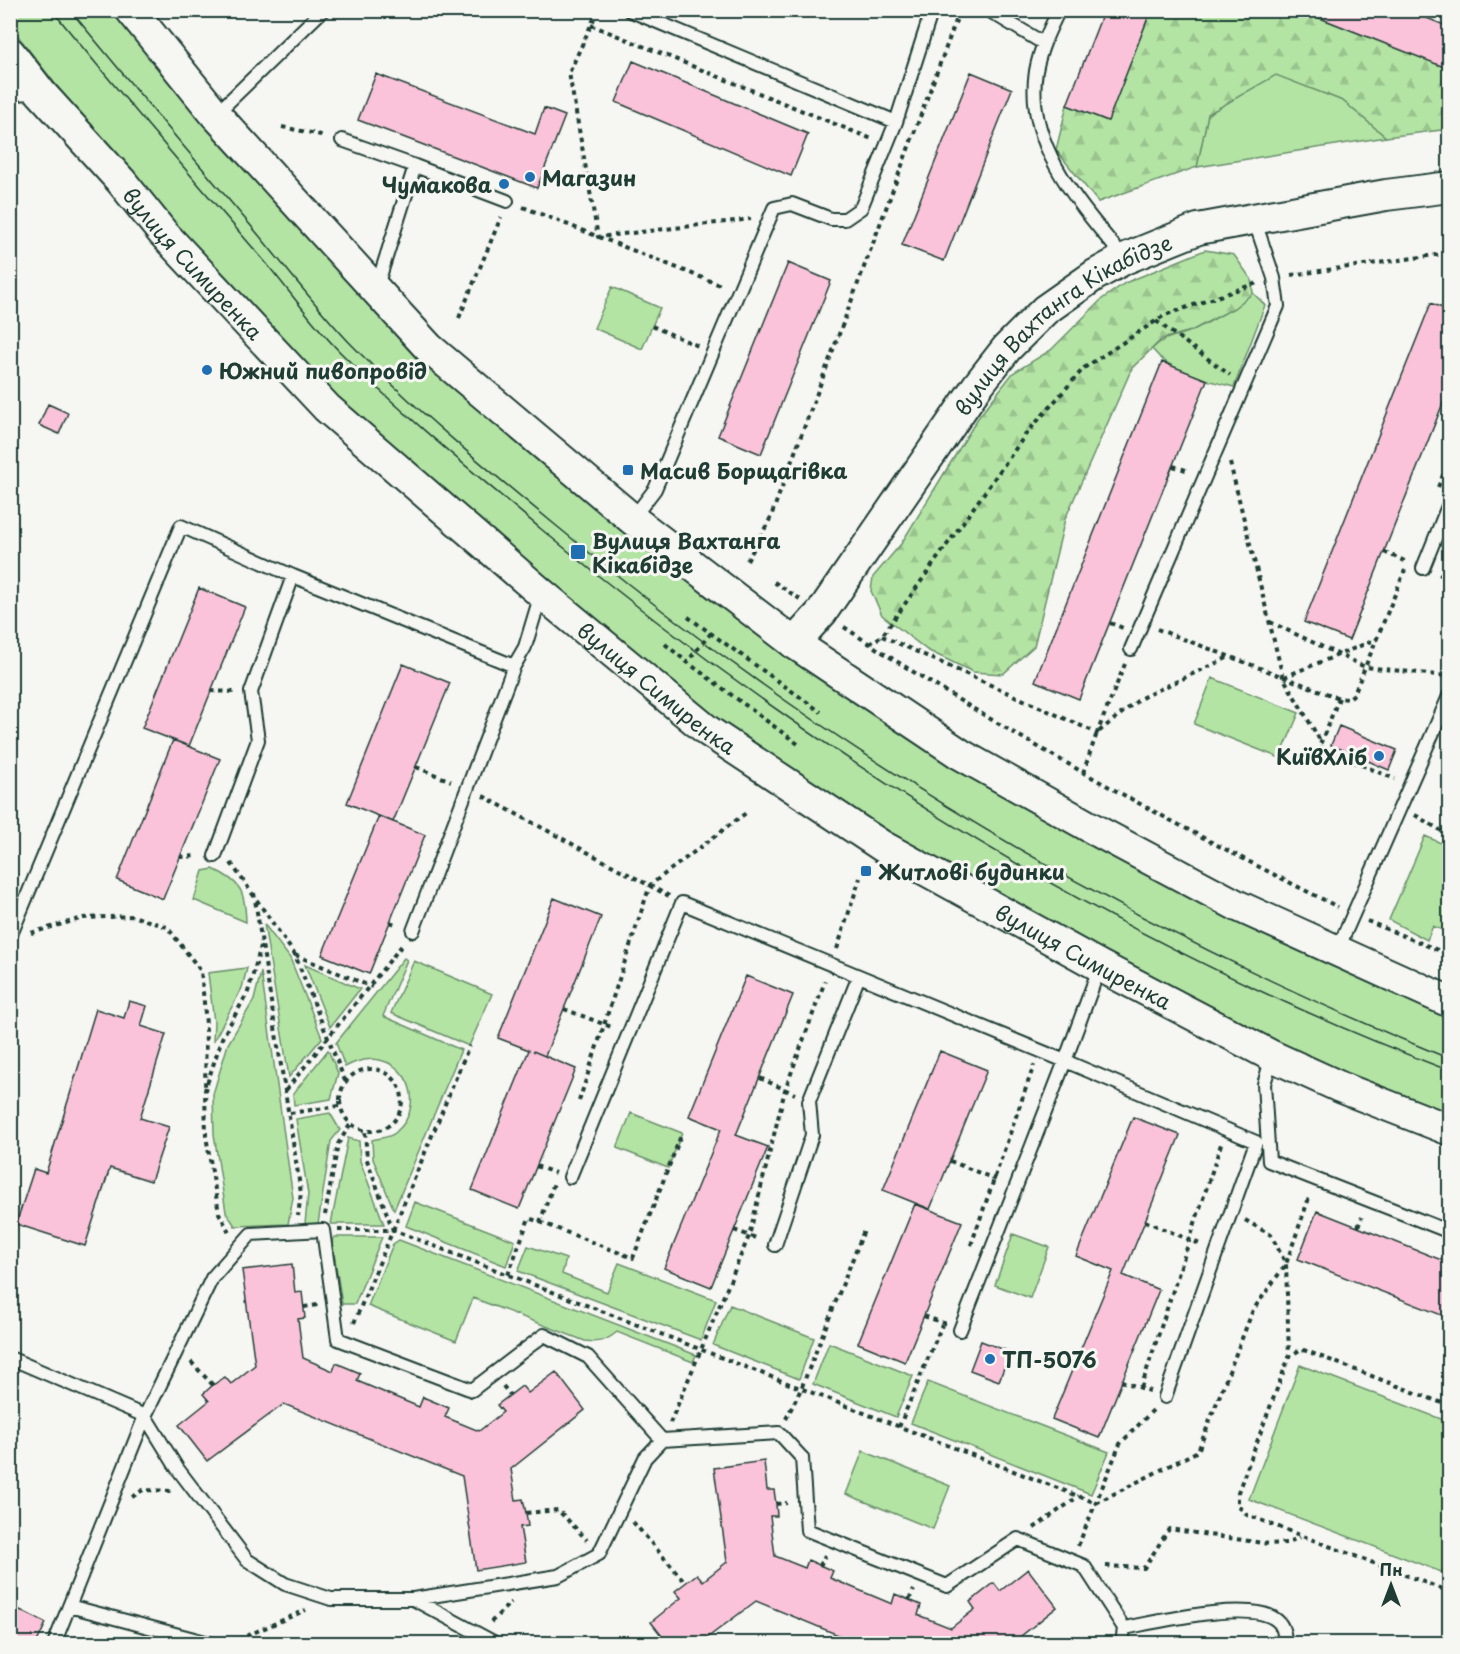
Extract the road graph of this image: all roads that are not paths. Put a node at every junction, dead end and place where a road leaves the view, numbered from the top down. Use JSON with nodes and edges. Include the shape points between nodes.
{"nodes":[{"id":1,"x":131,"y":10,"type":"edge"},
{"id":2,"x":323,"y":10,"type":"edge"},
{"id":3,"x":435,"y":10,"type":"edge"},
{"id":4,"x":464,"y":10,"type":"edge"},
{"id":5,"x":629,"y":10,"type":"edge"},
{"id":6,"x":932,"y":10,"type":"edge"},
{"id":7,"x":988,"y":10,"type":"edge"},
{"id":8,"x":1059,"y":10,"type":"edge"},
{"id":9,"x":1043,"y":43,"type":"junction"},
{"id":10,"x":10,"y":52,"type":"edge"},
{"id":11,"x":41,"y":93,"type":"junction"},
{"id":12,"x":10,"y":94,"type":"edge"},
{"id":13,"x":215,"y":114,"type":"junction"},
{"id":14,"x":897,"y":122,"type":"junction"},
{"id":15,"x":342,"y":140,"type":"road end"},
{"id":16,"x":415,"y":166,"type":"junction"},
{"id":17,"x":1449,"y":187,"type":"edge"},
{"id":18,"x":507,"y":201,"type":"road end"},
{"id":19,"x":1254,"y":218,"type":"junction"},
{"id":20,"x":1124,"y":259,"type":"junction"},
{"id":21,"x":375,"y":290,"type":"junction"},
{"id":22,"x":1449,"y":501,"type":"edge"},
{"id":23,"x":632,"y":519,"type":"junction"},
{"id":24,"x":1423,"y":568,"type":"road end"},
{"id":25,"x":293,"y":576,"type":"junction"},
{"id":26,"x":541,"y":593,"type":"junction"},
{"id":27,"x":794,"y":643,"type":"junction"},
{"id":28,"x":1131,"y":649,"type":"road end"},
{"id":29,"x":514,"y":666,"type":"junction"},
{"id":30,"x":1449,"y":694,"type":"edge"},
{"id":31,"x":215,"y":856,"type":"road end"},
{"id":32,"x":413,"y":931,"type":"road end"},
{"id":33,"x":16,"y":936,"type":"edge"},
{"id":34,"x":1336,"y":952,"type":"junction"},
{"id":35,"x":1100,"y":966,"type":"junction"},
{"id":36,"x":860,"y":976,"type":"junction"},
{"id":37,"x":1449,"y":1002,"type":"edge"},
{"id":38,"x":1272,"y":1056,"type":"junction"},
{"id":39,"x":1065,"y":1061,"type":"junction"},
{"id":40,"x":1449,"y":1130,"type":"edge"},
{"id":41,"x":563,"y":1175,"type":"road end"},
{"id":42,"x":1449,"y":1232,"type":"edge"},
{"id":43,"x":775,"y":1245,"type":"road end"},
{"id":44,"x":960,"y":1330,"type":"dead end"},
{"id":45,"x":10,"y":1358,"type":"edge"},
{"id":46,"x":1165,"y":1397,"type":"road end"},
{"id":47,"x":144,"y":1416,"type":"junction"},
{"id":48,"x":662,"y":1440,"type":"junction"},
{"id":49,"x":413,"y":1599,"type":"junction"},
{"id":50,"x":69,"y":1606,"type":"junction"},
{"id":51,"x":1124,"y":1628,"type":"junction"},
{"id":52,"x":54,"y":1644,"type":"edge"},
{"id":53,"x":213,"y":1644,"type":"edge"},
{"id":54,"x":497,"y":1644,"type":"edge"},
{"id":55,"x":1122,"y":1644,"type":"edge"},
{"id":56,"x":1285,"y":1644,"type":"edge"}],
"edges":[{"from":1,"to":13,"type":"street"},
{"from":2,"to":13,"type":"lane"},
{"from":3,"to":4,"type":"lane"},
{"from":5,"to":14,"type":"lane"},
{"from":6,"to":14,"type":"lane"},
{"from":7,"to":9,"type":"lane"},
{"from":8,"to":9,"type":"lane"},
{"from":9,"to":20,"type":"lane","via":[[1036,72],[1036,102],[1043,138],[1053,164]]},
{"from":10,"to":11,"type":"street","name":"вулиця Симиренка"},
{"from":11,"to":12,"type":"lane"},
{"from":11,"to":26,"type":"street","name":"вулиця Симиренка","via":[[163,233],[327,408]]},
{"from":13,"to":21,"type":"street"},
{"from":14,"to":23,"type":"lane","via":[[861,208],[845,219],[831,219],[792,204],[774,208],[655,489]]},
{"from":15,"to":16,"type":"lane"},
{"from":16,"to":18,"type":"lane"},
{"from":16,"to":21,"type":"lane"},
{"from":17,"to":19,"type":"street","name":"вулиця Вахтанга Кікабідзе"},
{"from":19,"to":20,"type":"street","name":"вулиця Вахтанга Кікабідзе","via":[[1198,229]]},
{"from":19,"to":28,"type":"lane","via":[[1274,278],[1278,306]]},
{"from":20,"to":27,"type":"street","name":"вулиця Вахтанга Кікабідзе","via":[[1045,310],[1007,348],[822,612]]},
{"from":21,"to":23,"type":"street","via":[[429,348]]},
{"from":22,"to":24,"type":"lane"},
{"from":23,"to":27,"type":"street"},
{"from":25,"to":29,"type":"lane"},
{"from":25,"to":31,"type":"lane","via":[[251,692],[258,740]]},
{"from":25,"to":33,"type":"lane","via":[[181,526]]},
{"from":26,"to":29,"type":"lane","via":[[525,647]]},
{"from":26,"to":35,"type":"street","name":"вулиця Симиренка","via":[[708,731],[775,776],[882,846]]},
{"from":27,"to":34,"type":"street","via":[[960,753],[1238,906]]},
{"from":29,"to":32,"type":"lane"},
{"from":30,"to":34,"type":"lane"},
{"from":34,"to":37,"type":"street"},
{"from":35,"to":38,"type":"street","name":"вулиця Симиренка"},
{"from":35,"to":39,"type":"lane"},
{"from":36,"to":39,"type":"lane"},
{"from":36,"to":41,"type":"lane","via":[[682,903],[629,1034]]},
{"from":36,"to":43,"type":"lane","via":[[809,1101],[812,1135]]},
{"from":38,"to":40,"type":"street","name":"вулиця Симиренка","via":[[1340,1088]]},
{"from":38,"to":42,"type":"lane","via":[[1264,1084],[1269,1161]]},
{"from":39,"to":44,"type":"lane"},
{"from":39,"to":46,"type":"lane","via":[[1256,1142]]},
{"from":45,"to":47,"type":"lane"},
{"from":47,"to":48,"type":"lane","via":[[212,1278],[251,1234],[323,1230],[338,1339],[472,1390],[544,1335],[588,1357]]},
{"from":47,"to":49,"type":"lane","via":[[177,1468],[247,1560],[285,1584],[331,1599]]},
{"from":47,"to":50,"type":"lane"},
{"from":48,"to":49,"type":"lane","via":[[645,1458],[599,1554],[558,1576]]},
{"from":48,"to":51,"type":"lane","via":[[779,1433],[802,1458],[807,1530],[947,1586],[1018,1539],[1084,1566]]},
{"from":49,"to":54,"type":"lane"},
{"from":50,"to":52,"type":"lane"},
{"from":50,"to":53,"type":"lane"},
{"from":51,"to":55,"type":"lane"},
{"from":51,"to":56,"type":"lane","via":[[1199,1614],[1256,1611],[1276,1619],[1285,1633]]}]}
